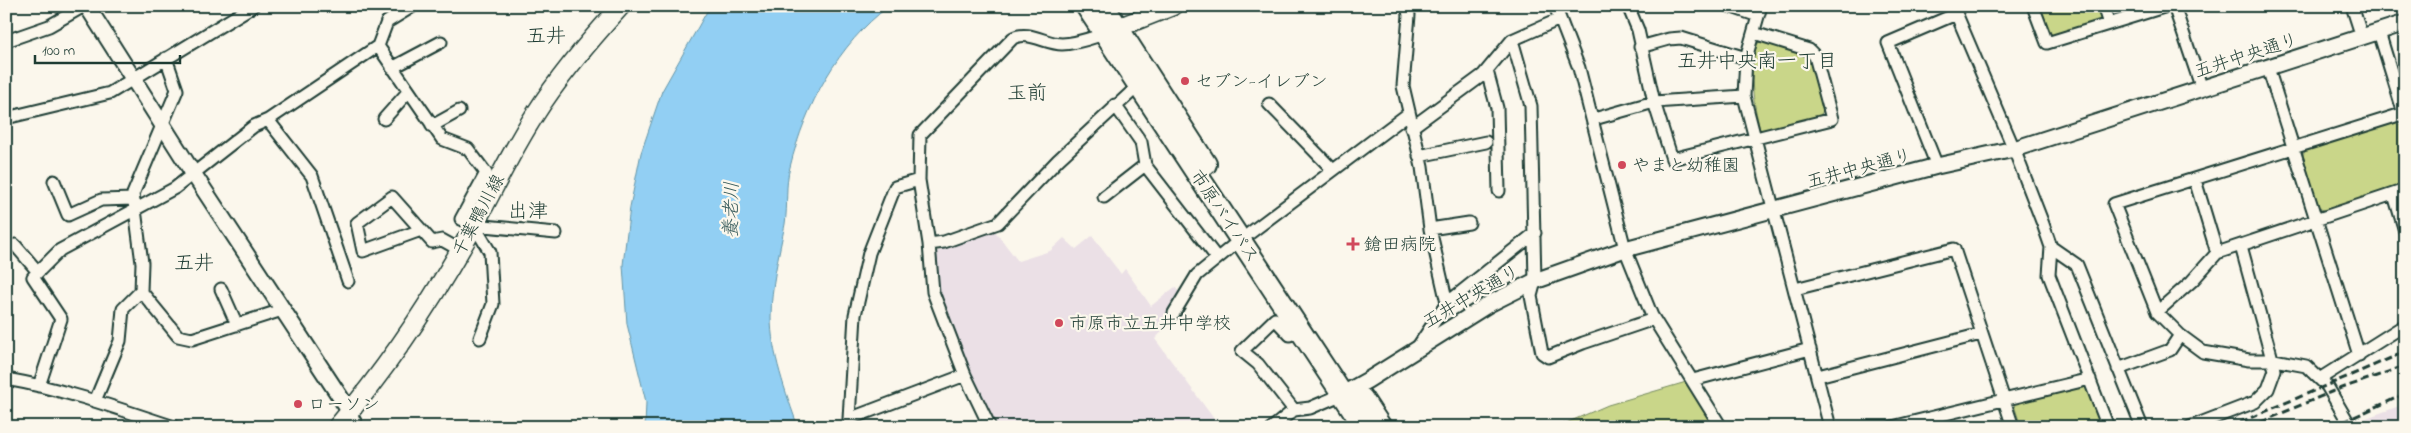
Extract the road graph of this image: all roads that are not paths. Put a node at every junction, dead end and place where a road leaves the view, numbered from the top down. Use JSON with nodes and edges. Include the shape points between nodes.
{"nodes":[{"id":1,"x":85,"y":6,"type":"edge"},
{"id":2,"x":253,"y":6,"type":"edge"},
{"id":3,"x":413,"y":6,"type":"edge"},
{"id":4,"x":1086,"y":6,"type":"edge"},
{"id":5,"x":1104,"y":6,"type":"edge"},
{"id":6,"x":1173,"y":6,"type":"edge"},
{"id":7,"x":1407,"y":6,"type":"edge"},
{"id":8,"x":1555,"y":6,"type":"edge"},
{"id":9,"x":1628,"y":6,"type":"edge"},
{"id":10,"x":1729,"y":6,"type":"edge"},
{"id":11,"x":2033,"y":6,"type":"edge"},
{"id":12,"x":2103,"y":6,"type":"edge"},
{"id":13,"x":2168,"y":6,"type":"edge"},
{"id":14,"x":2174,"y":6,"type":"edge"},
{"id":15,"x":2352,"y":6,"type":"edge"},
{"id":16,"x":620,"y":7,"type":"edge"},
{"id":17,"x":1954,"y":10,"type":"edge"},
{"id":18,"x":1760,"y":11,"type":"edge"},
{"id":19,"x":1560,"y":19,"type":"junction"},
{"id":20,"x":2405,"y":23,"type":"edge"},
{"id":21,"x":2109,"y":24,"type":"junction"},
{"id":22,"x":1111,"y":30,"type":"junction"},
{"id":23,"x":2379,"y":32,"type":"junction"},
{"id":24,"x":1754,"y":33,"type":"junction"},
{"id":25,"x":2362,"y":38,"type":"junction"},
{"id":26,"x":1512,"y":40,"type":"junction"},
{"id":27,"x":6,"y":41,"type":"edge"},
{"id":28,"x":441,"y":42,"type":"dead end"},
{"id":29,"x":378,"y":46,"type":"junction"},
{"id":30,"x":1640,"y":46,"type":"junction"},
{"id":31,"x":166,"y":58,"type":"junction"},
{"id":32,"x":1746,"y":58,"type":"junction"},
{"id":33,"x":392,"y":68,"type":"junction"},
{"id":34,"x":2268,"y":68,"type":"junction"},
{"id":35,"x":1487,"y":70,"type":"junction"},
{"id":36,"x":132,"y":78,"type":"junction"},
{"id":37,"x":1139,"y":85,"type":"junction"},
{"id":38,"x":2202,"y":89,"type":"junction"},
{"id":39,"x":408,"y":92,"type":"junction"},
{"id":40,"x":1744,"y":96,"type":"junction"},
{"id":41,"x":1654,"y":102,"type":"junction"},
{"id":42,"x":1269,"y":104,"type":"dead end"},
{"id":43,"x":1115,"y":105,"type":"junction"},
{"id":44,"x":459,"y":111,"type":"dead end"},
{"id":45,"x":1408,"y":114,"type":"junction"},
{"id":46,"x":2404,"y":114,"type":"edge"},
{"id":47,"x":6,"y":118,"type":"edge"},
{"id":48,"x":384,"y":119,"type":"dead end"},
{"id":49,"x":268,"y":120,"type":"junction"},
{"id":50,"x":1594,"y":120,"type":"junction"},
{"id":51,"x":162,"y":125,"type":"junction"},
{"id":52,"x":432,"y":126,"type":"junction"},
{"id":53,"x":1411,"y":128,"type":"junction"},
{"id":54,"x":1755,"y":140,"type":"junction"},
{"id":55,"x":1486,"y":142,"type":"dead end"},
{"id":56,"x":2293,"y":148,"type":"junction"},
{"id":57,"x":2014,"y":149,"type":"junction"},
{"id":58,"x":1419,"y":156,"type":"junction"},
{"id":59,"x":1145,"y":165,"type":"junction"},
{"id":60,"x":1937,"y":166,"type":"junction"},
{"id":61,"x":1334,"y":170,"type":"junction"},
{"id":62,"x":193,"y":173,"type":"junction"},
{"id":63,"x":919,"y":180,"type":"junction"},
{"id":64,"x":2195,"y":180,"type":"junction"},
{"id":65,"x":54,"y":181,"type":"dead end"},
{"id":66,"x":1499,"y":191,"type":"dead end"},
{"id":67,"x":2400,"y":193,"type":"edge"},
{"id":68,"x":1104,"y":198,"type":"dead end"},
{"id":69,"x":134,"y":204,"type":"junction"},
{"id":70,"x":1775,"y":209,"type":"junction"},
{"id":71,"x":2315,"y":218,"type":"junction"},
{"id":72,"x":1470,"y":223,"type":"dead end"},
{"id":73,"x":474,"y":225,"type":"junction"},
{"id":74,"x":1430,"y":229,"type":"junction"},
{"id":75,"x":421,"y":230,"type":"junction"},
{"id":76,"x":2405,"y":231,"type":"edge"},
{"id":77,"x":556,"y":233,"type":"dead end"},
{"id":78,"x":1534,"y":233,"type":"junction"},
{"id":79,"x":1245,"y":236,"type":"junction"},
{"id":80,"x":929,"y":244,"type":"junction"},
{"id":81,"x":15,"y":245,"type":"dead end"},
{"id":82,"x":2241,"y":246,"type":"junction"},
{"id":83,"x":2051,"y":247,"type":"junction"},
{"id":84,"x":1625,"y":249,"type":"junction"},
{"id":85,"x":460,"y":250,"type":"junction"},
{"id":86,"x":2217,"y":253,"type":"junction"},
{"id":87,"x":1217,"y":258,"type":"junction"},
{"id":88,"x":38,"y":272,"type":"junction"},
{"id":89,"x":1535,"y":280,"type":"junction"},
{"id":90,"x":348,"y":281,"type":"dead end"},
{"id":91,"x":222,"y":289,"type":"dead end"},
{"id":92,"x":1795,"y":290,"type":"junction"},
{"id":93,"x":142,"y":291,"type":"junction"},
{"id":94,"x":1447,"y":303,"type":"junction"},
{"id":95,"x":282,"y":310,"type":"junction"},
{"id":96,"x":2157,"y":312,"type":"junction"},
{"id":97,"x":1174,"y":313,"type":"dead end"},
{"id":98,"x":1654,"y":319,"type":"junction"},
{"id":99,"x":237,"y":325,"type":"junction"},
{"id":100,"x":2405,"y":325,"type":"edge"},
{"id":101,"x":1981,"y":334,"type":"junction"},
{"id":102,"x":1290,"y":335,"type":"dead end"},
{"id":103,"x":2180,"y":335,"type":"junction"},
{"id":104,"x":480,"y":338,"type":"dead end"},
{"id":105,"x":1810,"y":348,"type":"junction"},
{"id":106,"x":1416,"y":350,"type":"junction"},
{"id":107,"x":2358,"y":356,"type":"junction"},
{"id":108,"x":2274,"y":360,"type":"junction"},
{"id":109,"x":2118,"y":369,"type":"junction"},
{"id":110,"x":965,"y":375,"type":"junction"},
{"id":111,"x":1818,"y":376,"type":"junction"},
{"id":112,"x":2321,"y":378,"type":"junction"},
{"id":113,"x":6,"y":379,"type":"edge"},
{"id":114,"x":2090,"y":379,"type":"junction"},
{"id":115,"x":1692,"y":380,"type":"junction"},
{"id":116,"x":39,"y":386,"type":"junction"},
{"id":117,"x":1349,"y":391,"type":"junction"},
{"id":118,"x":2004,"y":399,"type":"junction"},
{"id":119,"x":95,"y":401,"type":"junction"},
{"id":120,"x":1294,"y":410,"type":"junction"},
{"id":121,"x":354,"y":419,"type":"edge"},
{"id":122,"x":850,"y":423,"type":"edge"},
{"id":123,"x":174,"y":427,"type":"edge"},
{"id":124,"x":337,"y":427,"type":"edge"},
{"id":125,"x":990,"y":427,"type":"edge"},
{"id":126,"x":1273,"y":427,"type":"edge"},
{"id":127,"x":1364,"y":427,"type":"edge"},
{"id":128,"x":1381,"y":427,"type":"edge"},
{"id":129,"x":1721,"y":427,"type":"edge"},
{"id":130,"x":1830,"y":427,"type":"edge"},
{"id":131,"x":1892,"y":427,"type":"edge"},
{"id":132,"x":2013,"y":427,"type":"edge"},
{"id":133,"x":2108,"y":427,"type":"edge"},
{"id":134,"x":2142,"y":427,"type":"edge"},
{"id":135,"x":2190,"y":427,"type":"edge"},
{"id":136,"x":2351,"y":427,"type":"edge"}],
"edges":[{"from":1,"to":27,"type":"street","via":[[49,26]]},
{"from":1,"to":36,"type":"street"},
{"from":2,"to":31,"type":"street"},
{"from":3,"to":29,"type":"street","via":[[387,22]]},
{"from":4,"to":22,"type":"highway","name":"市原バイパス"},
{"from":5,"to":22,"type":"highway","name":"市原バイパス"},
{"from":6,"to":22,"type":"main road"},
{"from":7,"to":45,"type":"street","via":[[1403,86]]},
{"from":8,"to":19,"type":"street"},
{"from":9,"to":30,"type":"street","via":[[1638,30]]},
{"from":10,"to":18,"type":"street"},
{"from":11,"to":21,"type":"street","via":[[2047,43]]},
{"from":12,"to":21,"type":"street"},
{"from":13,"to":21,"type":"street"},
{"from":14,"to":38,"type":"street"},
{"from":15,"to":25,"type":"street"},
{"from":16,"to":73,"type":"main road","name":"千葉鴨川線","via":[[536,112]]},
{"from":17,"to":57,"type":"street"},
{"from":17,"to":60,"type":"street","via":[[1888,44]]},
{"from":18,"to":24,"type":"street"},
{"from":19,"to":26,"type":"street"},
{"from":19,"to":50,"type":"street"},
{"from":20,"to":23,"type":"street","name":"五井中央通り"},
{"from":22,"to":37,"type":"highway","name":"市原バイパス"},
{"from":22,"to":63,"type":"street","via":[[1065,44],[1025,35],[1013,38],[920,135]]},
{"from":22,"to":79,"type":"highway","name":"市原バイパス"},
{"from":23,"to":25,"type":"street","name":"五井中央通り"},
{"from":23,"to":46,"type":"street"},
{"from":24,"to":32,"type":"street"},
{"from":24,"to":54,"type":"street","via":[[1809,50],[1815,56],[1832,119]]},
{"from":25,"to":34,"type":"street","name":"五井中央通り"},
{"from":26,"to":35,"type":"street"},
{"from":26,"to":78,"type":"street","via":[[1531,106]]},
{"from":28,"to":33,"type":"street"},
{"from":29,"to":33,"type":"street"},
{"from":29,"to":49,"type":"street"},
{"from":30,"to":32,"type":"street","via":[[1681,38]]},
{"from":30,"to":41,"type":"street"},
{"from":31,"to":36,"type":"street"},
{"from":31,"to":51,"type":"street","via":[[177,90]]},
{"from":32,"to":40,"type":"street"},
{"from":33,"to":39,"type":"street"},
{"from":34,"to":38,"type":"street","name":"五井中央通り"},
{"from":34,"to":56,"type":"street"},
{"from":35,"to":53,"type":"street"},
{"from":35,"to":66,"type":"street","via":[[1497,108]]},
{"from":36,"to":47,"type":"street","via":[[110,93]]},
{"from":36,"to":51,"type":"street"},
{"from":37,"to":43,"type":"street"},
{"from":37,"to":79,"type":"highway","name":"市原バイパス"},
{"from":38,"to":57,"type":"street","name":"五井中央通り"},
{"from":39,"to":48,"type":"street"},
{"from":39,"to":52,"type":"street"},
{"from":40,"to":41,"type":"street"},
{"from":40,"to":54,"type":"street"},
{"from":41,"to":50,"type":"street"},
{"from":41,"to":54,"type":"street","via":[[1672,159]]},
{"from":42,"to":61,"type":"street"},
{"from":43,"to":59,"type":"street","via":[[1141,142]]},
{"from":43,"to":80,"type":"street","via":[[998,223]]},
{"from":44,"to":52,"type":"street"},
{"from":45,"to":53,"type":"street"},
{"from":45,"to":61,"type":"street"},
{"from":46,"to":56,"type":"street"},
{"from":49,"to":62,"type":"street","via":[[254,126]]},
{"from":49,"to":90,"type":"street","via":[[312,176]]},
{"from":50,"to":84,"type":"street"},
{"from":51,"to":62,"type":"street"},
{"from":51,"to":69,"type":"street","via":[[133,194]]},
{"from":52,"to":73,"type":"street","via":[[442,140],[468,150],[486,173],[461,219]]},
{"from":53,"to":58,"type":"street"},
{"from":54,"to":70,"type":"street"},
{"from":55,"to":58,"type":"street"},
{"from":56,"to":64,"type":"street"},
{"from":56,"to":71,"type":"street"},
{"from":57,"to":60,"type":"street","name":"五井中央通り"},
{"from":57,"to":83,"type":"street"},
{"from":58,"to":74,"type":"street"},
{"from":59,"to":68,"type":"street"},
{"from":59,"to":87,"type":"street"},
{"from":60,"to":70,"type":"street","name":"五井中央通り"},
{"from":61,"to":79,"type":"street"},
{"from":62,"to":69,"type":"street","via":[[175,188]]},
{"from":62,"to":95,"type":"street"},
{"from":63,"to":80,"type":"street"},
{"from":63,"to":122,"type":"street","via":[[895,188],[869,253],[855,316]]},
{"from":64,"to":86,"type":"street"},
{"from":64,"to":96,"type":"street","via":[[2114,204]]},
{"from":65,"to":69,"type":"street","via":[[68,215],[101,200]]},
{"from":67,"to":71,"type":"street"},
{"from":67,"to":76,"type":"street"},
{"from":69,"to":88,"type":"street","via":[[60,250]]},
{"from":69,"to":93,"type":"street","via":[[142,263]]},
{"from":70,"to":84,"type":"street","name":"五井中央通り"},
{"from":70,"to":92,"type":"street"},
{"from":71,"to":82,"type":"street"},
{"from":71,"to":107,"type":"street"},
{"from":72,"to":74,"type":"street"},
{"from":73,"to":77,"type":"street"},
{"from":73,"to":85,"type":"main road","name":"千葉鴨川線"},
{"from":73,"to":104,"type":"street","via":[[490,252],[493,304]]},
{"from":74,"to":94,"type":"street"},
{"from":75,"to":75,"type":"street","via":[[392,197],[357,223],[363,251]]},
{"from":75,"to":85,"type":"street","via":[[432,242],[442,240]]},
{"from":78,"to":89,"type":"street"},
{"from":78,"to":94,"type":"street"},
{"from":79,"to":87,"type":"street"},
{"from":79,"to":117,"type":"highway","name":"市原バイパス"},
{"from":80,"to":110,"type":"street","via":[[933,292]]},
{"from":81,"to":88,"type":"street"},
{"from":82,"to":86,"type":"street"},
{"from":82,"to":108,"type":"street"},
{"from":83,"to":109,"type":"street","via":[[2077,265]]},
{"from":83,"to":114,"type":"street","via":[[2049,275]]},
{"from":84,"to":89,"type":"street","name":"五井中央通り"},
{"from":84,"to":98,"type":"street"},
{"from":85,"to":121,"type":"main road","name":"千葉鴨川線"},
{"from":86,"to":96,"type":"street"},
{"from":87,"to":97,"type":"street","via":[[1197,275]]},
{"from":88,"to":116,"type":"street","via":[[34,277],[61,319]]},
{"from":89,"to":98,"type":"street","via":[[1531,296],[1542,353],[1548,357]]},
{"from":89,"to":106,"type":"street","name":"五井中央通り","via":[[1489,304]]},
{"from":91,"to":99,"type":"street"},
{"from":92,"to":101,"type":"street","via":[[1954,250]]},
{"from":92,"to":105,"type":"street"},
{"from":93,"to":99,"type":"street","via":[[178,336],[196,339]]},
{"from":93,"to":119,"type":"street","via":[[123,309],[120,341]]},
{"from":94,"to":106,"type":"street"},
{"from":95,"to":99,"type":"street"},
{"from":95,"to":121,"type":"street"},
{"from":96,"to":103,"type":"street"},
{"from":98,"to":115,"type":"street"},
{"from":100,"to":107,"type":"street"},
{"from":101,"to":111,"type":"street"},
{"from":101,"to":118,"type":"street"},
{"from":102,"to":120,"type":"street","via":[[1275,320],[1242,351],[1258,364]]},
{"from":103,"to":108,"type":"street","via":[[2203,352],[2249,360]]},
{"from":103,"to":109,"type":"street","via":[[2170,350]]},
{"from":105,"to":111,"type":"street"},
{"from":105,"to":115,"type":"street"},
{"from":106,"to":117,"type":"street","name":"五井中央通り"},
{"from":107,"to":112,"type":"street"},
{"from":108,"to":112,"type":"street","via":[[2301,364]]},
{"from":108,"to":135,"type":"street","via":[[2275,370],[2268,389],[2256,402]]},
{"from":109,"to":134,"type":"street"},
{"from":110,"to":122,"type":"street"},
{"from":110,"to":125,"type":"street"},
{"from":111,"to":130,"type":"street"},
{"from":112,"to":136,"type":"street"},
{"from":113,"to":116,"type":"street"},
{"from":114,"to":118,"type":"street"},
{"from":114,"to":133,"type":"street"},
{"from":115,"to":129,"type":"street"},
{"from":116,"to":119,"type":"street"},
{"from":117,"to":120,"type":"street","via":[[1310,408]]},
{"from":117,"to":127,"type":"highway","name":"市原バイパス"},
{"from":117,"to":128,"type":"highway","name":"市原バイパス"},
{"from":118,"to":131,"type":"street"},
{"from":118,"to":132,"type":"street"},
{"from":119,"to":123,"type":"street"},
{"from":120,"to":126,"type":"street"},
{"from":121,"to":124,"type":"main road","name":"千葉鴨川線"}]}
